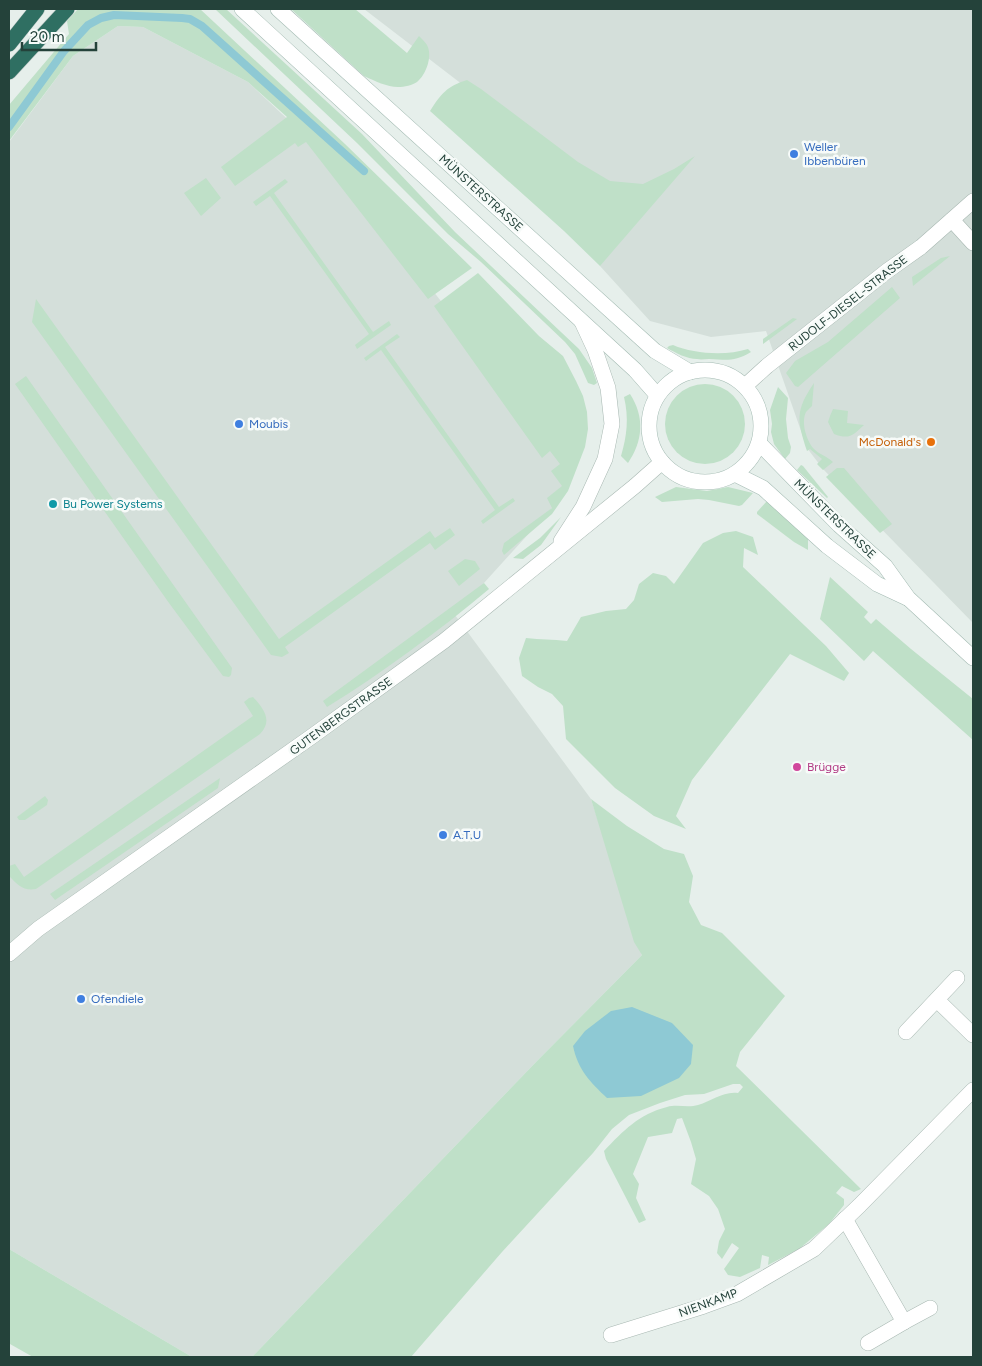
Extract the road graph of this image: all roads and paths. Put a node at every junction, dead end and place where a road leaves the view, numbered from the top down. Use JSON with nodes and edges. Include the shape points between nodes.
{"nodes":[{"id":1,"x":37,"y":9,"type":"edge"},
{"id":2,"x":67,"y":9,"type":"edge"},
{"id":3,"x":242,"y":9,"type":"edge"},
{"id":4,"x":278,"y":9,"type":"edge"},
{"id":5,"x":9,"y":44,"type":"edge"},
{"id":6,"x":9,"y":72,"type":"edge"},
{"id":7,"x":973,"y":201,"type":"edge"},
{"id":8,"x":952,"y":220,"type":"junction"},
{"id":9,"x":973,"y":244,"type":"edge"},
{"id":10,"x":582,"y":322,"type":"junction"},
{"id":11,"x":690,"y":372,"type":"junction"},
{"id":12,"x":744,"y":386,"type":"junction"},
{"id":13,"x":657,"y":395,"type":"junction"},
{"id":14,"x":758,"y":443,"type":"junction"},
{"id":15,"x":662,"y":462,"type":"junction"},
{"id":16,"x":734,"y":474,"type":"junction"},
{"id":17,"x":554,"y":552,"type":"junction"},
{"id":18,"x":908,"y":598,"type":"junction"},
{"id":19,"x":973,"y":658,"type":"edge"},
{"id":20,"x":9,"y":954,"type":"edge"},
{"id":21,"x":957,"y":978,"type":"dead end"},
{"id":22,"x":937,"y":1000,"type":"junction"},
{"id":23,"x":906,"y":1032,"type":"dead end"},
{"id":24,"x":973,"y":1035,"type":"edge"},
{"id":25,"x":973,"y":1090,"type":"edge"},
{"id":26,"x":845,"y":1219,"type":"junction"},
{"id":27,"x":930,"y":1308,"type":"dead end"},
{"id":28,"x":904,"y":1322,"type":"junction"},
{"id":29,"x":611,"y":1335,"type":"dead end"},
{"id":30,"x":868,"y":1343,"type":"dead end"}],
"edges":[{"from":1,"to":5,"type":"highway"},
{"from":2,"to":6,"type":"highway"},
{"from":3,"to":10,"type":"street","name":"MÜNSTERSTRASSE"},
{"from":4,"to":11,"type":"street","name":"MÜNSTERSTRASSE","via":[[655,352]]},
{"from":7,"to":8,"type":"street","name":"RUDOLF-DIESEL-STRASSE"},
{"from":8,"to":9,"type":"street"},
{"from":8,"to":12,"type":"street","name":"RUDOLF-DIESEL-STRASSE"},
{"from":10,"to":13,"type":"street","name":"MÜNSTERSTRASSE","via":[[635,370]]},
{"from":10,"to":17,"type":"street","name":"MÜNSTERSTRASSE","via":[[608,388],[612,424],[605,459],[598,475],[583,507]]},
{"from":11,"to":12,"type":"street","via":[[719,372]]},
{"from":11,"to":13,"type":"street","via":[[677,377]]},
{"from":12,"to":14,"type":"street","via":[[754,398],[759,412],[761,428]]},
{"from":13,"to":15,"type":"street","via":[[650,412],[648,430],[652,447]]},
{"from":14,"to":16,"type":"street","via":[[753,455]]},
{"from":14,"to":18,"type":"street","name":"MÜNSTERSTRASSE","via":[[885,566]]},
{"from":15,"to":16,"type":"street","via":[[674,473],[704,483],[720,481]]},
{"from":15,"to":17,"type":"street","name":"GUTENBERGSTRASSE"},
{"from":16,"to":18,"type":"street","name":"MÜNSTERSTRASSE","via":[[764,488],[827,546],[877,584]]},
{"from":17,"to":20,"type":"street","name":"GUTENBERGSTRASSE","via":[[444,641],[38,929]]},
{"from":18,"to":19,"type":"street","name":"MÜNSTERSTRASSE"},
{"from":21,"to":22,"type":"street"},
{"from":22,"to":23,"type":"street"},
{"from":22,"to":24,"type":"street"},
{"from":25,"to":26,"type":"street","name":"NIENKAMP"},
{"from":26,"to":28,"type":"street"},
{"from":26,"to":29,"type":"street","name":"NIENKAMP","via":[[814,1249],[737,1294]]},
{"from":27,"to":28,"type":"street"},
{"from":28,"to":30,"type":"street"}]}
